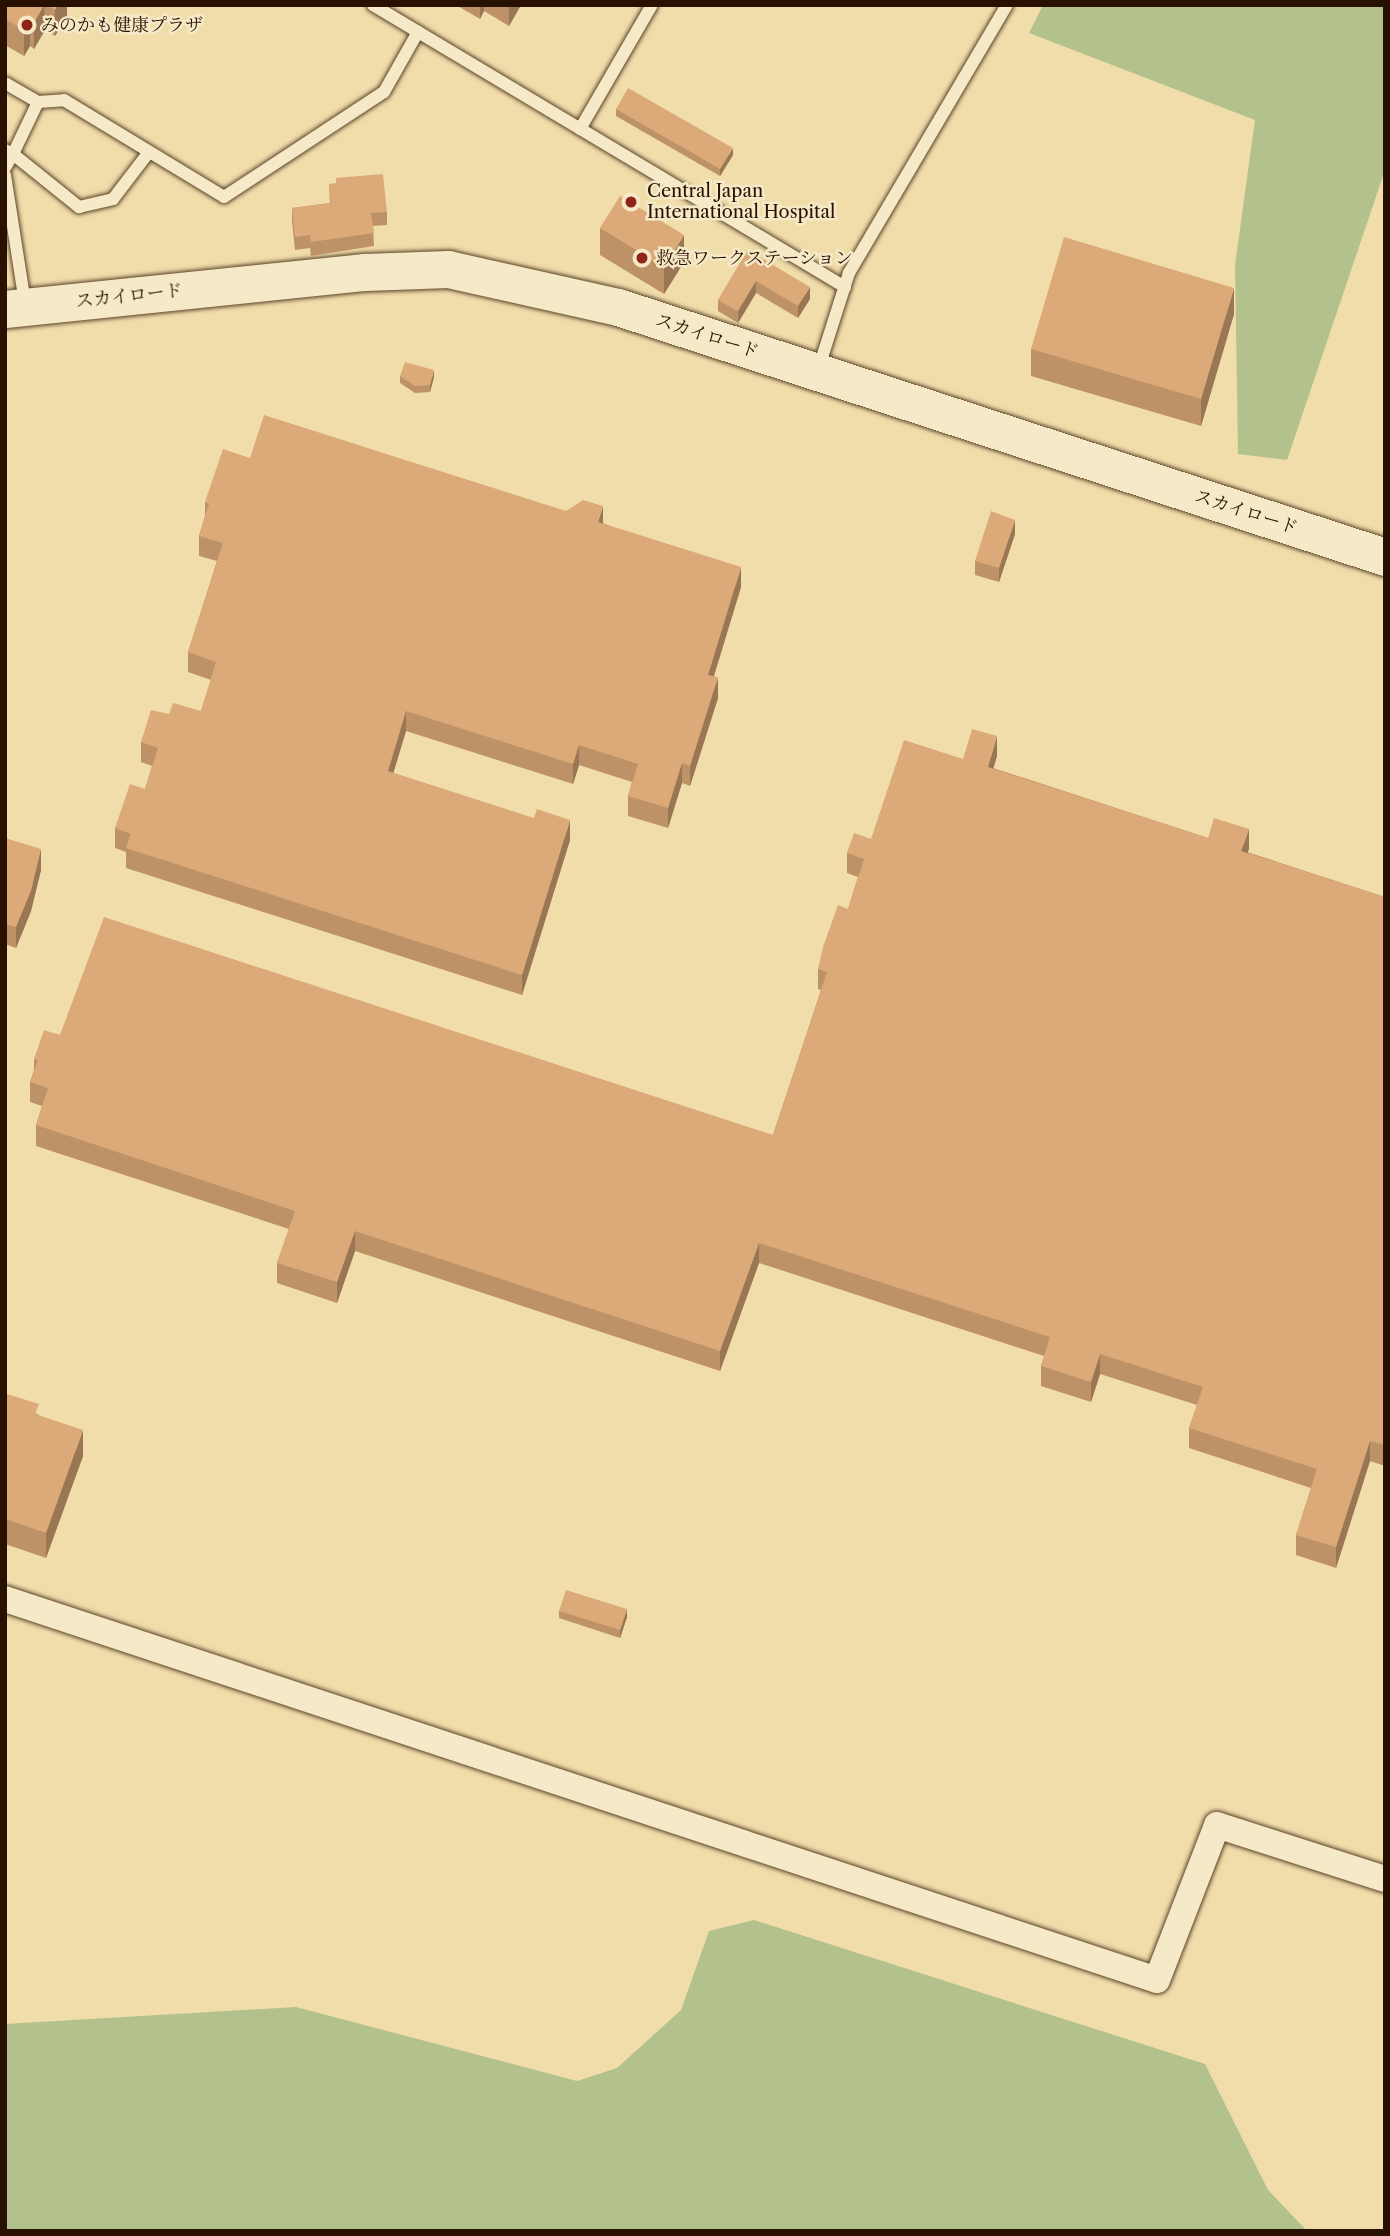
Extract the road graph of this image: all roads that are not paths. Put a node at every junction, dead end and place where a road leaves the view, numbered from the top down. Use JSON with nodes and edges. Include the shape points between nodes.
{"nodes":[{"id":1,"x":373,"y":5,"type":"edge"},
{"id":2,"x":652,"y":5,"type":"edge"},
{"id":3,"x":1007,"y":5,"type":"edge"},
{"id":4,"x":418,"y":32,"type":"junction"},
{"id":5,"x":5,"y":83,"type":"edge"},
{"id":6,"x":38,"y":102,"type":"junction"},
{"id":7,"x":580,"y":128,"type":"junction"},
{"id":8,"x":9,"y":152,"type":"edge"},
{"id":9,"x":149,"y":152,"type":"junction"},
{"id":10,"x":5,"y":168,"type":"edge"},
{"id":11,"x":5,"y":175,"type":"edge"},
{"id":12,"x":845,"y":287,"type":"junction"},
{"id":13,"x":15,"y":308,"type":"edge"},
{"id":14,"x":818,"y":372,"type":"junction"},
{"id":15,"x":1385,"y":557,"type":"edge"},
{"id":16,"x":5,"y":1600,"type":"edge"},
{"id":17,"x":1385,"y":1879,"type":"edge"}],
"edges":[{"from":1,"to":4,"type":"lane"},
{"from":2,"to":7,"type":"lane"},
{"from":3,"to":12,"type":"lane"},
{"from":4,"to":7,"type":"lane"},
{"from":4,"to":9,"type":"lane","via":[[384,92],[223,197]]},
{"from":5,"to":6,"type":"lane"},
{"from":6,"to":8,"type":"lane"},
{"from":6,"to":9,"type":"lane","via":[[64,100]]},
{"from":7,"to":12,"type":"lane"},
{"from":8,"to":9,"type":"lane","via":[[79,207],[113,199]]},
{"from":8,"to":10,"type":"lane"},
{"from":11,"to":13,"type":"lane"},
{"from":12,"to":14,"type":"lane"},
{"from":13,"to":14,"type":"street","name":"スカイロード","via":[[365,272],[448,269],[618,307]]},
{"from":14,"to":15,"type":"street","name":"スカイロード"},
{"from":16,"to":17,"type":"street","via":[[1157,1980],[1217,1825]]}]}
